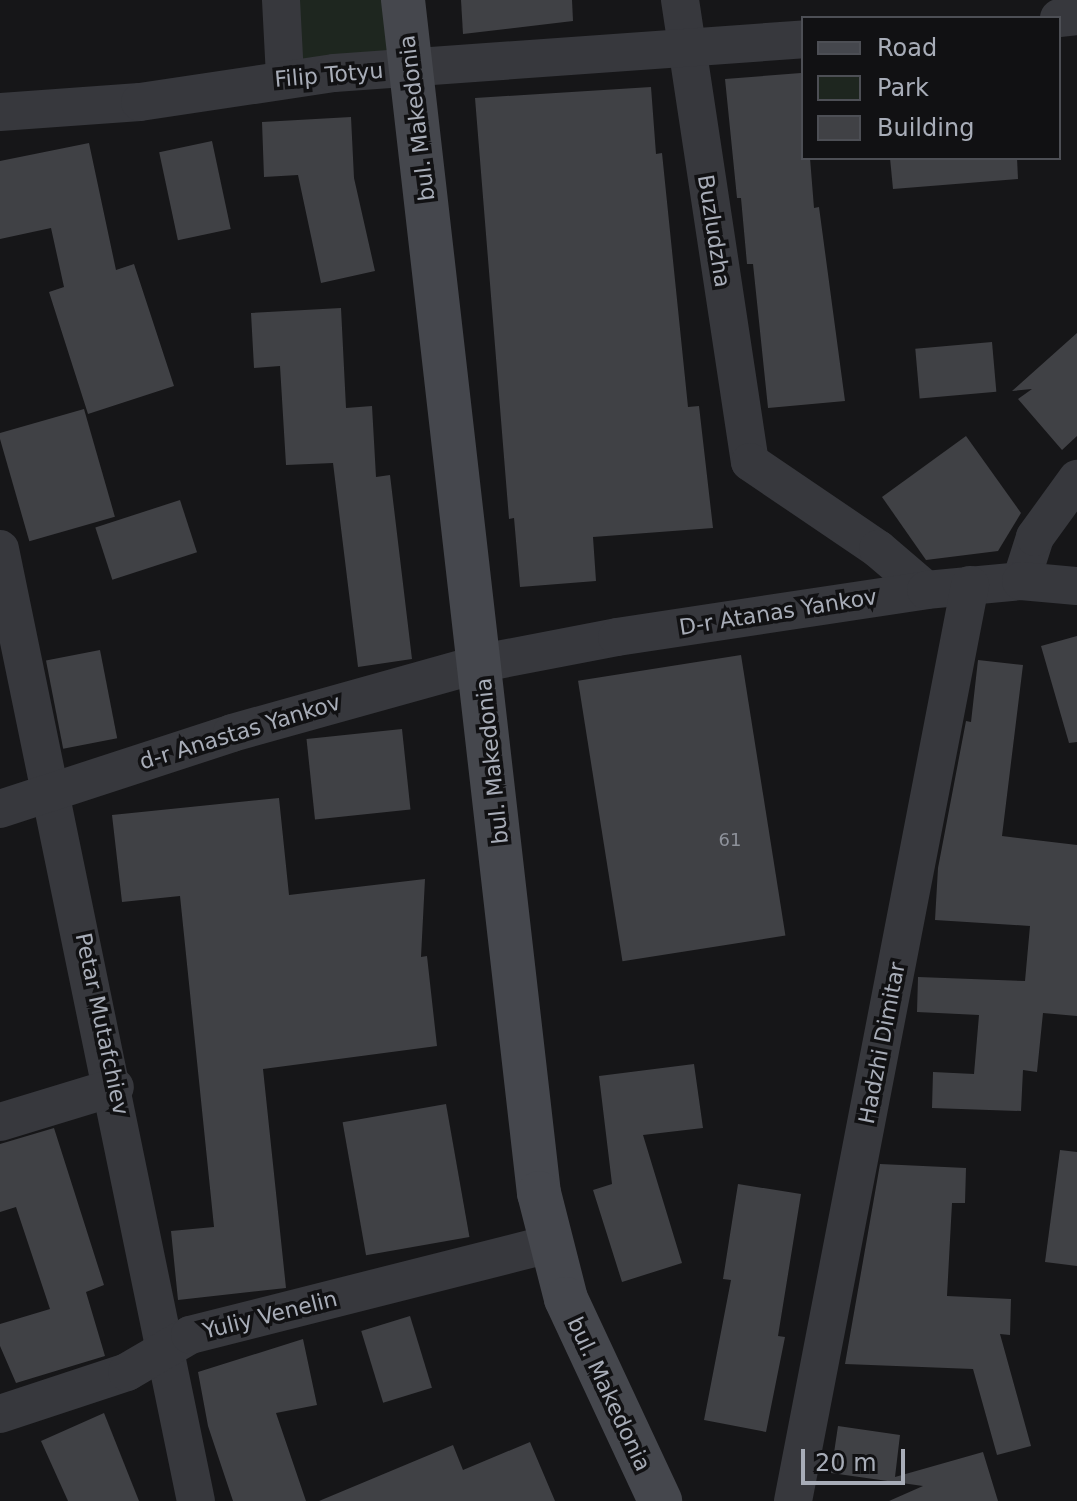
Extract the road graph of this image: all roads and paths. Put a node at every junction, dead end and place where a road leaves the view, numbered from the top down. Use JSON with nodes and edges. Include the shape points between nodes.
{"nodes":[{"id":1,"x":281,"y":0,"type":"edge"},
{"id":2,"x":403,"y":0,"type":"edge"},
{"id":3,"x":680,"y":0,"type":"edge"},
{"id":4,"x":801,"y":39,"type":"edge"},
{"id":5,"x":684,"y":45,"type":"junction"},
{"id":6,"x":411,"y":68,"type":"junction"},
{"id":7,"x":285,"y":77,"type":"junction"},
{"id":8,"x":0,"y":112,"type":"edge"},
{"id":9,"x":1077,"y":479,"type":"edge"},
{"id":10,"x":0,"y":549,"type":"edge"},
{"id":11,"x":1021,"y":581,"type":"junction"},
{"id":12,"x":970,"y":585,"type":"junction"},
{"id":13,"x":1077,"y":586,"type":"edge"},
{"id":14,"x":926,"y":590,"type":"junction"},
{"id":15,"x":482,"y":663,"type":"junction"},
{"id":16,"x":54,"y":792,"type":"junction"},
{"id":17,"x":0,"y":809,"type":"edge"},
{"id":18,"x":115,"y":1087,"type":"junction"},
{"id":19,"x":0,"y":1122,"type":"edge"},
{"id":20,"x":550,"y":1244,"type":"junction"},
{"id":21,"x":166,"y":1350,"type":"junction"},
{"id":22,"x":0,"y":1414,"type":"edge"},
{"id":23,"x":196,"y":1501,"type":"edge"},
{"id":24,"x":660,"y":1501,"type":"edge"},
{"id":25,"x":793,"y":1501,"type":"edge"}],
"edges":[{"from":1,"to":7,"type":"street"},
{"from":2,"to":6,"type":"street","name":"bul. Makedonia"},
{"from":3,"to":5,"type":"street","name":"Buzludzha"},
{"from":4,"to":5,"type":"street","name":"Filip Totyu"},
{"from":5,"to":6,"type":"street","name":"Filip Totyu"},
{"from":5,"to":14,"type":"street","name":"Buzludzha","via":[[750,462],[878,549]]},
{"from":6,"to":7,"type":"street","name":"Filip Totyu"},
{"from":6,"to":15,"type":"street","name":"bul. Makedonia"},
{"from":7,"to":8,"type":"street","name":"Filip Totyu","via":[[140,102]]},
{"from":9,"to":11,"type":"street","via":[[1035,537]]},
{"from":10,"to":16,"type":"street","name":"Petar Mutafchiev"},
{"from":11,"to":12,"type":"street","name":"D-r Atanas Yankov"},
{"from":11,"to":13,"type":"street","name":"D-r Atanas Yankov"},
{"from":12,"to":14,"type":"street","name":"D-r Atanas Yankov"},
{"from":12,"to":25,"type":"street","name":"Hadzhi Dimitar"},
{"from":14,"to":15,"type":"street","name":"D-r Atanas Yankov"},
{"from":15,"to":16,"type":"street","name":"d-r Anastas Yankov","via":[[388,686]]},
{"from":15,"to":20,"type":"street","name":"bul. Makedonia","via":[[539,1193]]},
{"from":16,"to":17,"type":"street","name":"d-r Anastas Yankov"},
{"from":16,"to":18,"type":"street","name":"Petar Mutafchiev"},
{"from":18,"to":19,"type":"street"},
{"from":18,"to":21,"type":"street","name":"Petar Mutafchiev"},
{"from":20,"to":21,"type":"street","name":"Yuliy Venelin","via":[[190,1335]]},
{"from":20,"to":24,"type":"street","name":"bul. Makedonia","via":[[587,1351]]},
{"from":21,"to":22,"type":"street","name":"Yuliy Venelin","via":[[127,1372]]},
{"from":21,"to":23,"type":"street","name":"Petar Mutafchiev"}]}
